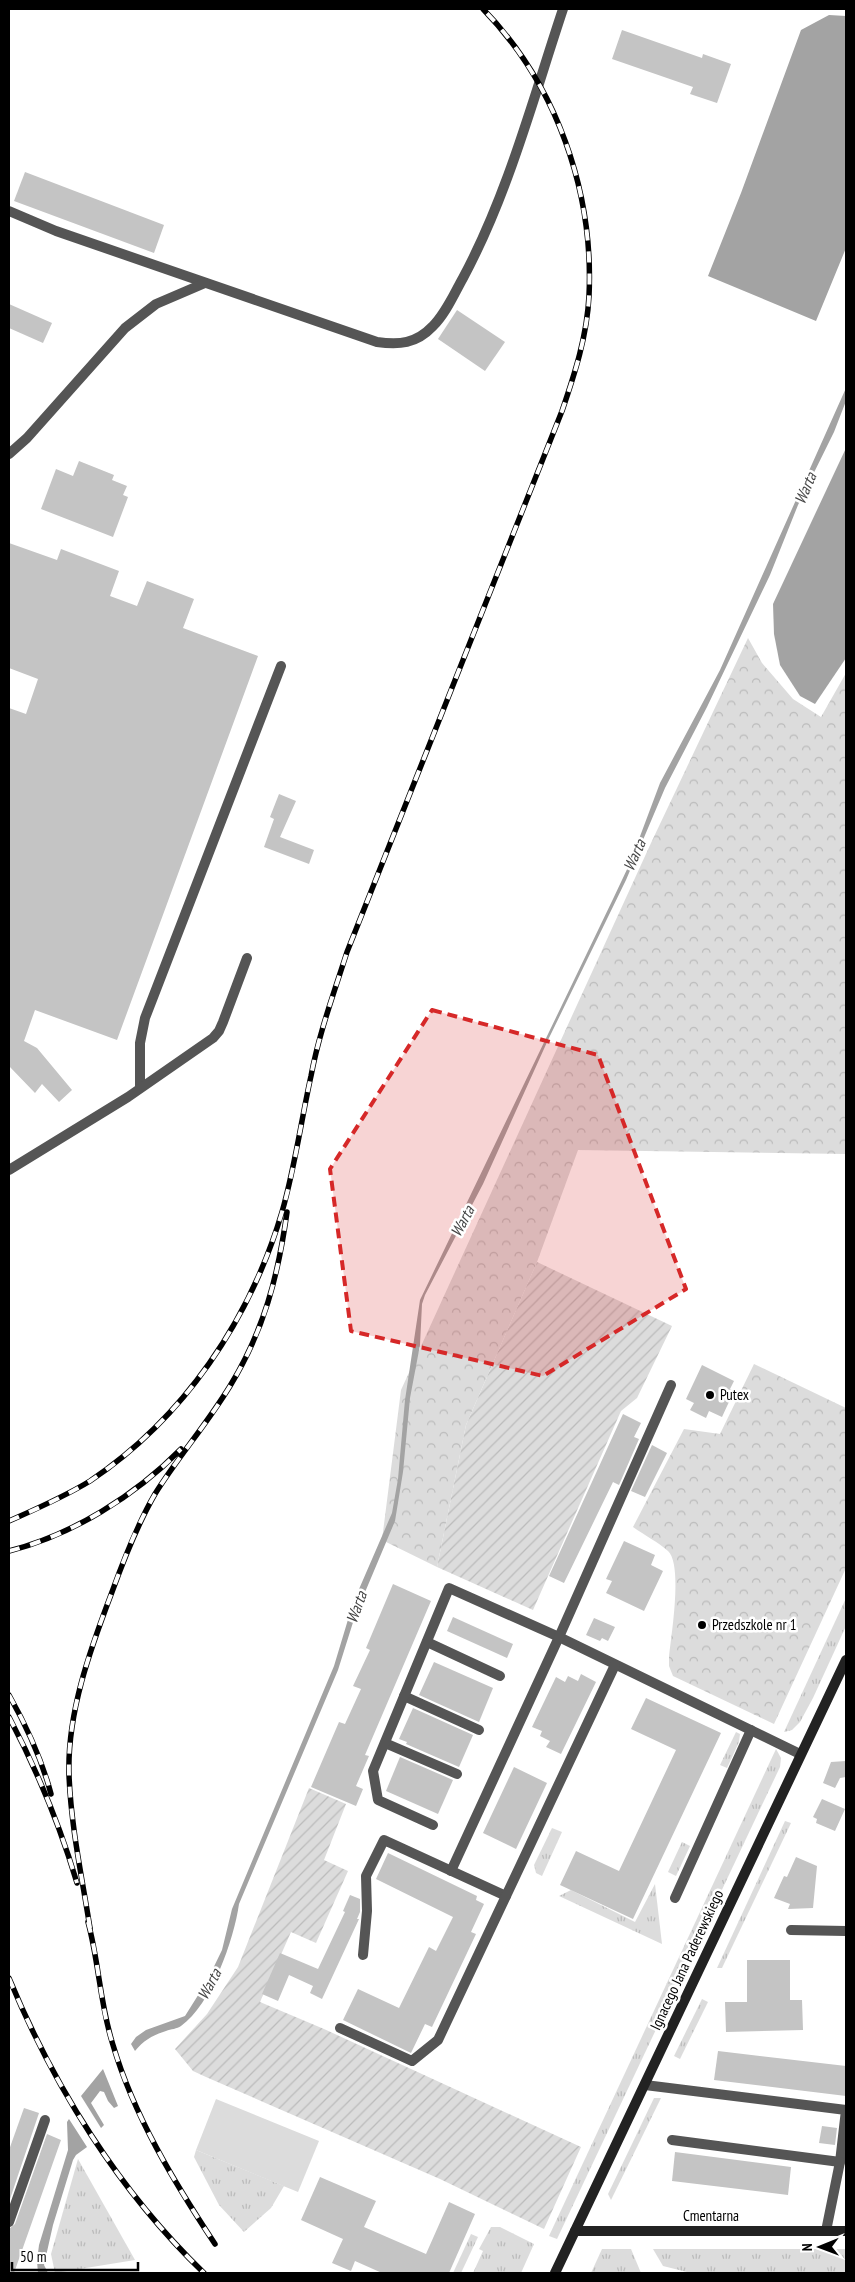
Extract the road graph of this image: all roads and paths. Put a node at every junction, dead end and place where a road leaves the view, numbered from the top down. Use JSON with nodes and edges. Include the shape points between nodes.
{"nodes":[{"id":1,"x":563,"y":9,"type":"edge"},
{"id":2,"x":9,"y":211,"type":"edge"},
{"id":3,"x":205,"y":283,"type":"junction"},
{"id":4,"x":9,"y":454,"type":"edge"},
{"id":5,"x":281,"y":666,"type":"dead end"},
{"id":6,"x":247,"y":958,"type":"dead end"},
{"id":7,"x":140,"y":1088,"type":"junction"},
{"id":8,"x":9,"y":1170,"type":"edge"},
{"id":9,"x":671,"y":1385,"type":"dead end"},
{"id":10,"x":559,"y":1637,"type":"junction"},
{"id":11,"x":426,"y":1642,"type":"junction"},
{"id":12,"x":846,"y":1660,"type":"edge"},
{"id":13,"x":615,"y":1665,"type":"junction"},
{"id":14,"x":500,"y":1676,"type":"dead end"},
{"id":15,"x":404,"y":1696,"type":"junction"},
{"id":16,"x":479,"y":1730,"type":"dead end"},
{"id":17,"x":751,"y":1730,"type":"junction"},
{"id":18,"x":385,"y":1743,"type":"junction"},
{"id":19,"x":800,"y":1754,"type":"junction"},
{"id":20,"x":457,"y":1774,"type":"dead end"},
{"id":21,"x":433,"y":1825,"type":"dead end"},
{"id":22,"x":451,"y":1870,"type":"junction"},
{"id":23,"x":506,"y":1896,"type":"junction"},
{"id":24,"x":675,"y":1898,"type":"dead end"},
{"id":25,"x":792,"y":1930,"type":"dead end"},
{"id":26,"x":846,"y":1931,"type":"edge"},
{"id":27,"x":363,"y":1955,"type":"dead end"},
{"id":28,"x":340,"y":2028,"type":"dead end"},
{"id":29,"x":645,"y":2085,"type":"junction"},
{"id":30,"x":846,"y":2117,"type":"edge"},
{"id":31,"x":45,"y":2120,"type":"dead end"},
{"id":32,"x":845,"y":2135,"type":"edge"},
{"id":33,"x":672,"y":2140,"type":"dead end"},
{"id":34,"x":840,"y":2162,"type":"junction"},
{"id":35,"x":9,"y":2222,"type":"edge"},
{"id":36,"x":575,"y":2231,"type":"junction"},
{"id":37,"x":826,"y":2231,"type":"junction"},
{"id":38,"x":846,"y":2231,"type":"edge"},
{"id":39,"x":555,"y":2273,"type":"edge"}],
"edges":[{"from":1,"to":3,"type":"street","via":[[478,251],[449,304],[432,327],[415,339],[398,345],[377,342]]},
{"from":2,"to":3,"type":"street","via":[[56,231]]},
{"from":3,"to":4,"type":"street","via":[[156,304],[125,328]]},
{"from":5,"to":7,"type":"street","via":[[145,1018],[140,1043]]},
{"from":6,"to":7,"type":"street","via":[[219,1031]]},
{"from":7,"to":8,"type":"street"},
{"from":9,"to":10,"type":"street"},
{"from":10,"to":11,"type":"street","via":[[449,1588]]},
{"from":10,"to":13,"type":"street"},
{"from":10,"to":22,"type":"street"},
{"from":11,"to":14,"type":"street"},
{"from":11,"to":15,"type":"street"},
{"from":12,"to":19,"type":"main road","name":"Ignacego Jana Paderewskiego"},
{"from":13,"to":17,"type":"street"},
{"from":13,"to":23,"type":"street"},
{"from":15,"to":16,"type":"street"},
{"from":15,"to":18,"type":"street"},
{"from":17,"to":19,"type":"street"},
{"from":17,"to":24,"type":"street"},
{"from":18,"to":20,"type":"street"},
{"from":18,"to":21,"type":"street","via":[[373,1771],[378,1800]]},
{"from":19,"to":29,"type":"main road","name":"Ignacego Jana Paderewskiego"},
{"from":22,"to":23,"type":"street"},
{"from":22,"to":27,"type":"street","via":[[384,1840],[366,1876]]},
{"from":23,"to":28,"type":"street","via":[[438,2040],[412,2061]]},
{"from":25,"to":26,"type":"street"},
{"from":29,"to":30,"type":"street","via":[[846,2110]]},
{"from":29,"to":36,"type":"main road","name":"Ignacego Jana Paderewskiego"},
{"from":30,"to":32,"type":"street"},
{"from":31,"to":35,"type":"street"},
{"from":32,"to":34,"type":"street"},
{"from":33,"to":34,"type":"street"},
{"from":34,"to":37,"type":"street"},
{"from":36,"to":37,"type":"main road","name":"Cmentarna"},
{"from":36,"to":39,"type":"main road","name":"Ignacego Jana Paderewskiego"},
{"from":37,"to":38,"type":"main road","name":"Cmentarna"}]}
